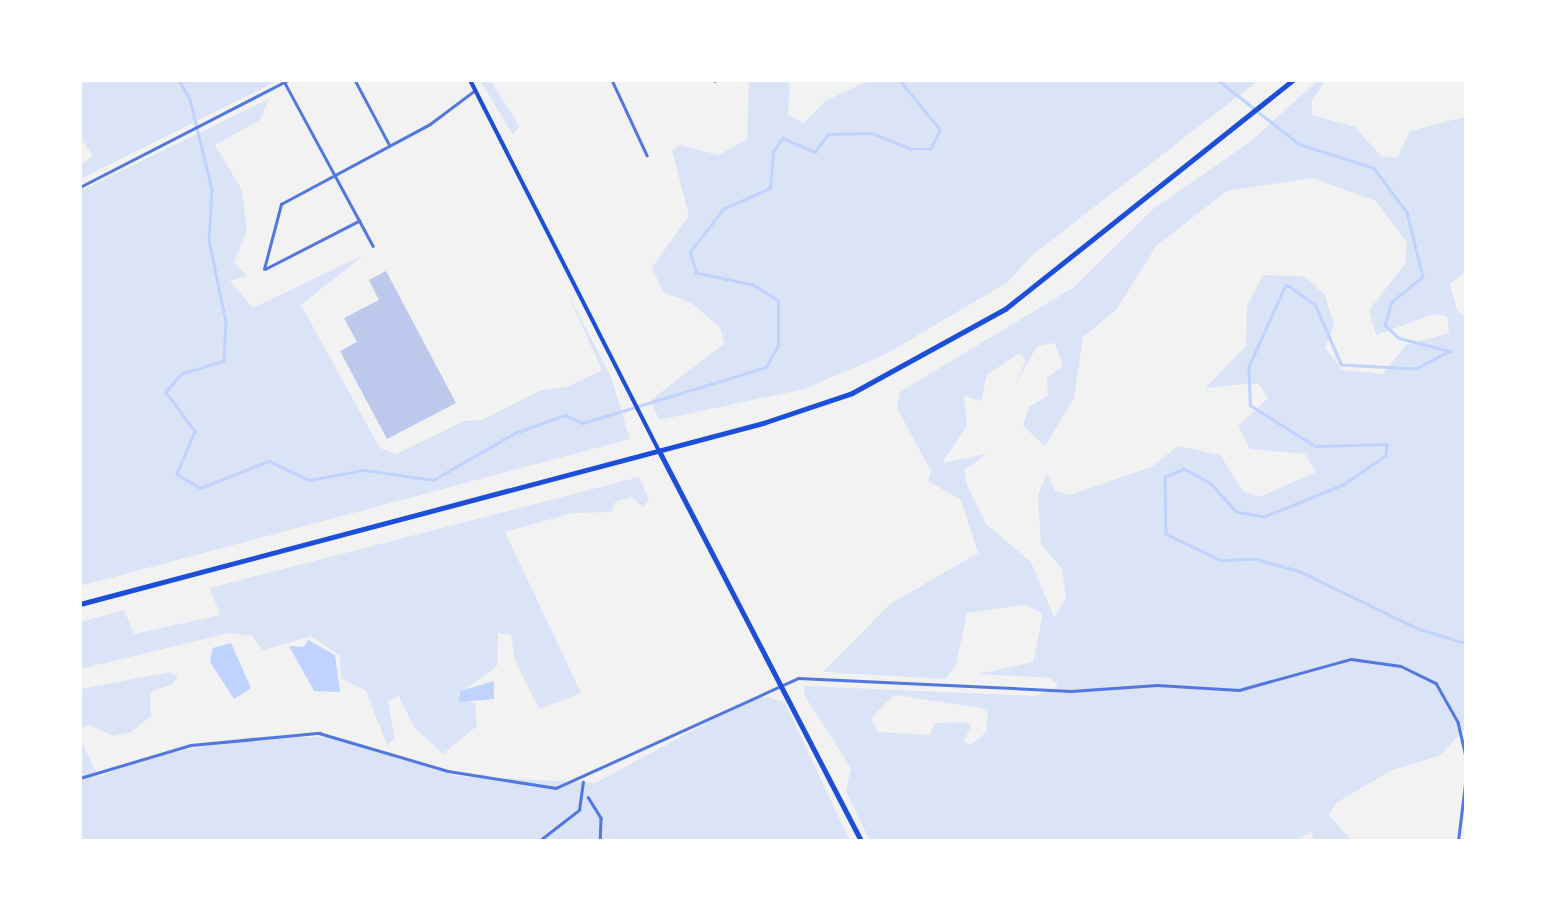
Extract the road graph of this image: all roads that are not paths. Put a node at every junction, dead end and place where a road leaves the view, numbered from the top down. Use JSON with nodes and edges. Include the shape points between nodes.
{"nodes":[{"id":1,"x":355,"y":80,"type":"edge"},
{"id":2,"x":470,"y":80,"type":"edge"},
{"id":3,"x":612,"y":80,"type":"edge"},
{"id":4,"x":1293,"y":80,"type":"edge"},
{"id":5,"x":286,"y":81,"type":"edge"},
{"id":6,"x":475,"y":91,"type":"junction"},
{"id":7,"x":389,"y":146,"type":"junction"},
{"id":8,"x":648,"y":155,"type":"dead end"},
{"id":9,"x":335,"y":175,"type":"junction"},
{"id":10,"x":80,"y":187,"type":"edge"},
{"id":11,"x":359,"y":220,"type":"junction"},
{"id":12,"x":372,"y":246,"type":"dead end"},
{"id":13,"x":660,"y":451,"type":"junction"},
{"id":14,"x":80,"y":604,"type":"edge"},
{"id":15,"x":782,"y":683,"type":"junction"},
{"id":16,"x":1466,"y":756,"type":"edge"},
{"id":17,"x":1466,"y":776,"type":"edge"},
{"id":18,"x":80,"y":778,"type":"edge"},
{"id":19,"x":583,"y":781,"type":"junction"},
{"id":20,"x":586,"y":796,"type":"junction"},
{"id":21,"x":540,"y":841,"type":"edge"},
{"id":22,"x":600,"y":841,"type":"edge"},
{"id":23,"x":860,"y":841,"type":"edge"},
{"id":24,"x":1458,"y":841,"type":"edge"}],
"edges":[{"from":1,"to":7,"type":"street"},
{"from":2,"to":6,"type":"main road"},
{"from":3,"to":8,"type":"street"},
{"from":4,"to":13,"type":"main road","via":[[1026,294],[939,350],[832,401]]},
{"from":5,"to":9,"type":"street"},
{"from":5,"to":10,"type":"street"},
{"from":6,"to":7,"type":"street"},
{"from":6,"to":13,"type":"main road"},
{"from":7,"to":9,"type":"street"},
{"from":9,"to":11,"type":"street"},
{"from":9,"to":11,"type":"street","via":[[279,206],[264,270]]},
{"from":11,"to":12,"type":"street"},
{"from":13,"to":14,"type":"main road"},
{"from":13,"to":15,"type":"main road"},
{"from":15,"to":16,"type":"street","via":[[802,678],[1071,691],[1157,685],[1239,690],[1328,662],[1368,660],[1436,683],[1458,722]]},
{"from":15,"to":19,"type":"street"},
{"from":15,"to":23,"type":"main road"},
{"from":17,"to":24,"type":"street"},
{"from":18,"to":19,"type":"street","via":[[192,744],[284,733],[335,735],[448,771],[532,787]]},
{"from":19,"to":20,"type":"street"},
{"from":20,"to":21,"type":"street"},
{"from":20,"to":22,"type":"street","via":[[601,818]]}]}
